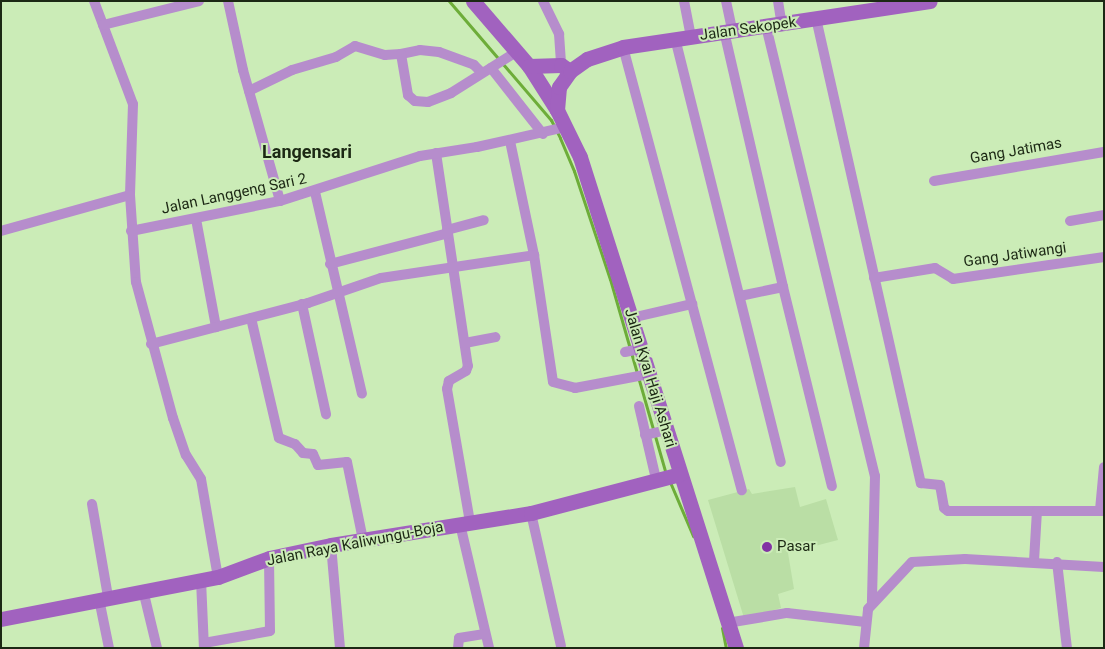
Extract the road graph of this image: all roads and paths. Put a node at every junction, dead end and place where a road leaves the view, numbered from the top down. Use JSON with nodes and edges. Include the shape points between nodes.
{"nodes":[{"id":1,"x":94,"y":1,"type":"edge"},
{"id":2,"x":199,"y":1,"type":"edge"},
{"id":3,"x":228,"y":1,"type":"edge"},
{"id":4,"x":473,"y":1,"type":"edge"},
{"id":5,"x":543,"y":1,"type":"edge"},
{"id":6,"x":684,"y":1,"type":"edge"},
{"id":7,"x":726,"y":1,"type":"edge"},
{"id":8,"x":778,"y":1,"type":"edge"},
{"id":9,"x":930,"y":1,"type":"edge"},
{"id":10,"x":816,"y":18,"type":"junction"},
{"id":11,"x":103,"y":24,"type":"junction"},
{"id":12,"x":782,"y":25,"type":"junction"},
{"id":13,"x":766,"y":26,"type":"junction"},
{"id":14,"x":728,"y":31,"type":"junction"},
{"id":15,"x":691,"y":37,"type":"junction"},
{"id":16,"x":674,"y":38,"type":"junction"},
{"id":17,"x":623,"y":47,"type":"junction"},
{"id":18,"x":516,"y":52,"type":"junction"},
{"id":19,"x":401,"y":54,"type":"junction"},
{"id":20,"x":529,"y":66,"type":"junction"},
{"id":21,"x":493,"y":67,"type":"junction"},
{"id":22,"x":565,"y":68,"type":"junction"},
{"id":23,"x":249,"y":91,"type":"junction"},
{"id":24,"x":557,"y":110,"type":"junction"},
{"id":25,"x":562,"y":129,"type":"junction"},
{"id":26,"x":544,"y":134,"type":"junction"},
{"id":27,"x":510,"y":141,"type":"junction"},
{"id":28,"x":1104,"y":152,"type":"edge"},
{"id":29,"x":436,"y":153,"type":"junction"},
{"id":30,"x":934,"y":181,"type":"dead end"},
{"id":31,"x":315,"y":192,"type":"junction"},
{"id":32,"x":130,"y":195,"type":"junction"},
{"id":33,"x":280,"y":201,"type":"junction"},
{"id":34,"x":1104,"y":216,"type":"edge"},
{"id":35,"x":196,"y":219,"type":"junction"},
{"id":36,"x":484,"y":220,"type":"dead end"},
{"id":37,"x":1070,"y":221,"type":"dead end"},
{"id":38,"x":1,"y":231,"type":"edge"},
{"id":39,"x":131,"y":231,"type":"junction"},
{"id":40,"x":448,"y":232,"type":"junction"},
{"id":41,"x":534,"y":255,"type":"junction"},
{"id":42,"x":1104,"y":257,"type":"edge"},
{"id":43,"x":330,"y":264,"type":"junction"},
{"id":44,"x":453,"y":269,"type":"junction"},
{"id":45,"x":874,"y":278,"type":"junction"},
{"id":46,"x":783,"y":288,"type":"junction"},
{"id":47,"x":337,"y":294,"type":"junction"},
{"id":48,"x":740,"y":296,"type":"junction"},
{"id":49,"x":302,"y":304,"type":"junction"},
{"id":50,"x":692,"y":304,"type":"junction"},
{"id":51,"x":251,"y":318,"type":"junction"},
{"id":52,"x":631,"y":318,"type":"junction"},
{"id":53,"x":216,"y":327,"type":"junction"},
{"id":54,"x":495,"y":337,"type":"dead end"},
{"id":55,"x":465,"y":343,"type":"junction"},
{"id":56,"x":151,"y":344,"type":"junction"},
{"id":57,"x":646,"y":374,"type":"junction"},
{"id":58,"x":362,"y":394,"type":"dead end"},
{"id":59,"x":639,"y":406,"type":"dead end"},
{"id":60,"x":326,"y":414,"type":"dead end"},
{"id":61,"x":655,"y":432,"type":"junction"},
{"id":62,"x":780,"y":462,"type":"dead end"},
{"id":63,"x":1104,"y":467,"type":"edge"},
{"id":64,"x":666,"y":477,"type":"junction"},
{"id":65,"x":832,"y":486,"type":"dead end"},
{"id":66,"x":742,"y":490,"type":"dead end"},
{"id":67,"x":92,"y":504,"type":"dead end"},
{"id":68,"x":1037,"y":511,"type":"junction"},
{"id":69,"x":1102,"y":511,"type":"edge"},
{"id":70,"x":531,"y":512,"type":"junction"},
{"id":71,"x":465,"y":523,"type":"junction"},
{"id":72,"x":363,"y":540,"type":"junction"},
{"id":73,"x":332,"y":545,"type":"junction"},
{"id":74,"x":268,"y":558,"type":"junction"},
{"id":75,"x":1034,"y":561,"type":"junction"},
{"id":76,"x":1057,"y":562,"type":"junction"},
{"id":77,"x":1104,"y":567,"type":"edge"},
{"id":78,"x":218,"y":577,"type":"junction"},
{"id":79,"x":201,"y":580,"type":"junction"},
{"id":80,"x":143,"y":590,"type":"junction"},
{"id":81,"x":103,"y":598,"type":"junction"},
{"id":82,"x":872,"y":602,"type":"junction"},
{"id":83,"x":1,"y":619,"type":"edge"},
{"id":84,"x":865,"y":622,"type":"junction"},
{"id":85,"x":727,"y":623,"type":"junction"},
{"id":86,"x":485,"y":634,"type":"junction"},
{"id":87,"x":204,"y":646,"type":"edge"},
{"id":88,"x":561,"y":646,"type":"dead end"},
{"id":89,"x":109,"y":648,"type":"edge"},
{"id":90,"x":157,"y":648,"type":"edge"},
{"id":91,"x":340,"y":648,"type":"edge"},
{"id":92,"x":458,"y":648,"type":"edge"},
{"id":93,"x":489,"y":648,"type":"edge"},
{"id":94,"x":736,"y":648,"type":"edge"},
{"id":95,"x":864,"y":648,"type":"edge"},
{"id":96,"x":1067,"y":648,"type":"edge"}],
"edges":[{"from":1,"to":11,"type":"street"},
{"from":2,"to":11,"type":"street"},
{"from":3,"to":23,"type":"street"},
{"from":4,"to":18,"type":"main road","name":"Jalan Kyai Haji Ashari"},
{"from":5,"to":22,"type":"street","via":[[559,34]]},
{"from":6,"to":15,"type":"street"},
{"from":7,"to":14,"type":"street"},
{"from":8,"to":12,"type":"street"},
{"from":9,"to":10,"type":"main road","name":"Jalan Sekopek"},
{"from":10,"to":12,"type":"main road","name":"Jalan Sekopek"},
{"from":10,"to":45,"type":"street"},
{"from":11,"to":32,"type":"street","via":[[133,104]]},
{"from":12,"to":13,"type":"main road","name":"Jalan Sekopek"},
{"from":13,"to":14,"type":"main road","name":"Jalan Sekopek"},
{"from":13,"to":82,"type":"street","via":[[875,476]]},
{"from":14,"to":15,"type":"main road","name":"Jalan Sekopek"},
{"from":14,"to":46,"type":"street"},
{"from":15,"to":16,"type":"main road","name":"Jalan Sekopek"},
{"from":16,"to":17,"type":"main road","name":"Jalan Sekopek"},
{"from":16,"to":48,"type":"street"},
{"from":17,"to":22,"type":"main road","name":"Jalan Sekopek"},
{"from":17,"to":50,"type":"street"},
{"from":18,"to":20,"type":"main road","name":"Jalan Kyai Haji Ashari"},
{"from":18,"to":21,"type":"street"},
{"from":19,"to":21,"type":"street","via":[[420,50],[439,52],[474,65]]},
{"from":19,"to":21,"type":"street","via":[[408,95],[416,101],[428,102],[451,93]]},
{"from":19,"to":23,"type":"street","via":[[385,55],[355,46],[336,57],[292,70]]},
{"from":20,"to":22,"type":"main road"},
{"from":20,"to":24,"type":"main road","name":"Jalan Kyai Haji Ashari"},
{"from":21,"to":26,"type":"street"},
{"from":22,"to":24,"type":"main road"},
{"from":23,"to":33,"type":"street"},
{"from":24,"to":25,"type":"main road","name":"Jalan Kyai Haji Ashari"},
{"from":25,"to":26,"type":"street","name":"Jalan Langgeng Sari 2"},
{"from":25,"to":52,"type":"main road","name":"Jalan Kyai Haji Ashari","via":[[588,180]]},
{"from":26,"to":27,"type":"street","name":"Jalan Langgeng Sari 2"},
{"from":27,"to":29,"type":"street","name":"Jalan Langgeng Sari 2"},
{"from":27,"to":41,"type":"street"},
{"from":28,"to":30,"type":"street","name":"Gang Jatimas"},
{"from":29,"to":31,"type":"street","name":"Jalan Langgeng Sari 2","via":[[396,162]]},
{"from":29,"to":40,"type":"street"},
{"from":31,"to":33,"type":"street","name":"Jalan Langgeng Sari 2"},
{"from":31,"to":43,"type":"street"},
{"from":32,"to":38,"type":"street"},
{"from":32,"to":39,"type":"street"},
{"from":33,"to":35,"type":"street","name":"Jalan Langgeng Sari 2"},
{"from":34,"to":37,"type":"street"},
{"from":35,"to":39,"type":"street","name":"Jalan Langgeng Sari 2"},
{"from":35,"to":53,"type":"street"},
{"from":36,"to":40,"type":"street"},
{"from":39,"to":56,"type":"street","via":[[136,282]]},
{"from":40,"to":43,"type":"street"},
{"from":40,"to":44,"type":"street"},
{"from":41,"to":44,"type":"street"},
{"from":41,"to":57,"type":"street","via":[[554,384],[575,388]]},
{"from":42,"to":45,"type":"street","name":"Gang Jatiwangi","via":[[952,279],[935,268]]},
{"from":43,"to":47,"type":"street"},
{"from":44,"to":47,"type":"street","via":[[391,276]]},
{"from":44,"to":55,"type":"street"},
{"from":45,"to":68,"type":"street","via":[[921,483],[940,485],[944,508],[948,511]]},
{"from":46,"to":48,"type":"street"},
{"from":46,"to":65,"type":"street"},
{"from":47,"to":49,"type":"street"},
{"from":47,"to":58,"type":"street"},
{"from":48,"to":62,"type":"street"},
{"from":49,"to":51,"type":"street"},
{"from":49,"to":60,"type":"street"},
{"from":50,"to":52,"type":"street"},
{"from":50,"to":66,"type":"street"},
{"from":51,"to":53,"type":"street"},
{"from":51,"to":72,"type":"street","via":[[279,438],[295,444],[303,453],[313,454],[318,465],[346,462]]},
{"from":52,"to":57,"type":"main road","name":"Jalan Kyai Haji Ashari","via":[[634,350]]},
{"from":53,"to":56,"type":"street"},
{"from":54,"to":55,"type":"street"},
{"from":55,"to":71,"type":"street","via":[[468,369],[449,381],[447,399]]},
{"from":56,"to":78,"type":"street","via":[[186,455],[201,479]]},
{"from":57,"to":61,"type":"main road","name":"Jalan Kyai Haji Ashari"},
{"from":59,"to":61,"type":"street"},
{"from":61,"to":64,"type":"main road","name":"Jalan Kyai Haji Ashari"},
{"from":61,"to":64,"type":"street"},
{"from":63,"to":69,"type":"street"},
{"from":64,"to":70,"type":"main road","name":"Jalan Raya Kaliwungu-Boja"},
{"from":64,"to":85,"type":"main road","name":"Jalan Kyai Haji Ashari"},
{"from":67,"to":81,"type":"street"},
{"from":68,"to":69,"type":"street"},
{"from":68,"to":75,"type":"street"},
{"from":70,"to":71,"type":"main road","name":"Jalan Raya Kaliwungu-Boja"},
{"from":70,"to":88,"type":"street"},
{"from":71,"to":72,"type":"main road","name":"Jalan Raya Kaliwungu-Boja"},
{"from":71,"to":86,"type":"street"},
{"from":72,"to":73,"type":"main road","name":"Jalan Raya Kaliwungu-Boja"},
{"from":73,"to":74,"type":"main road","name":"Jalan Raya Kaliwungu-Boja"},
{"from":73,"to":91,"type":"street"},
{"from":74,"to":78,"type":"main road","name":"Jalan Raya Kaliwungu-Boja"},
{"from":74,"to":87,"type":"street","via":[[270,631]]},
{"from":75,"to":76,"type":"street"},
{"from":75,"to":82,"type":"street","via":[[922,559],[907,564]]},
{"from":76,"to":77,"type":"street"},
{"from":76,"to":96,"type":"street"},
{"from":78,"to":79,"type":"main road","name":"Jalan Raya Kaliwungu-Boja"},
{"from":79,"to":80,"type":"main road","name":"Jalan Raya Kaliwungu-Boja"},
{"from":79,"to":87,"type":"street"},
{"from":80,"to":81,"type":"main road","name":"Jalan Raya Kaliwungu-Boja"},
{"from":80,"to":90,"type":"street"},
{"from":81,"to":83,"type":"main road","name":"Jalan Raya Kaliwungu-Boja"},
{"from":81,"to":89,"type":"street"},
{"from":82,"to":84,"type":"street"},
{"from":84,"to":85,"type":"street","via":[[787,613]]},
{"from":84,"to":95,"type":"street"},
{"from":85,"to":94,"type":"main road","name":"Jalan Kyai Haji Ashari"},
{"from":86,"to":92,"type":"street","via":[[460,638]]},
{"from":86,"to":93,"type":"street"}]}
